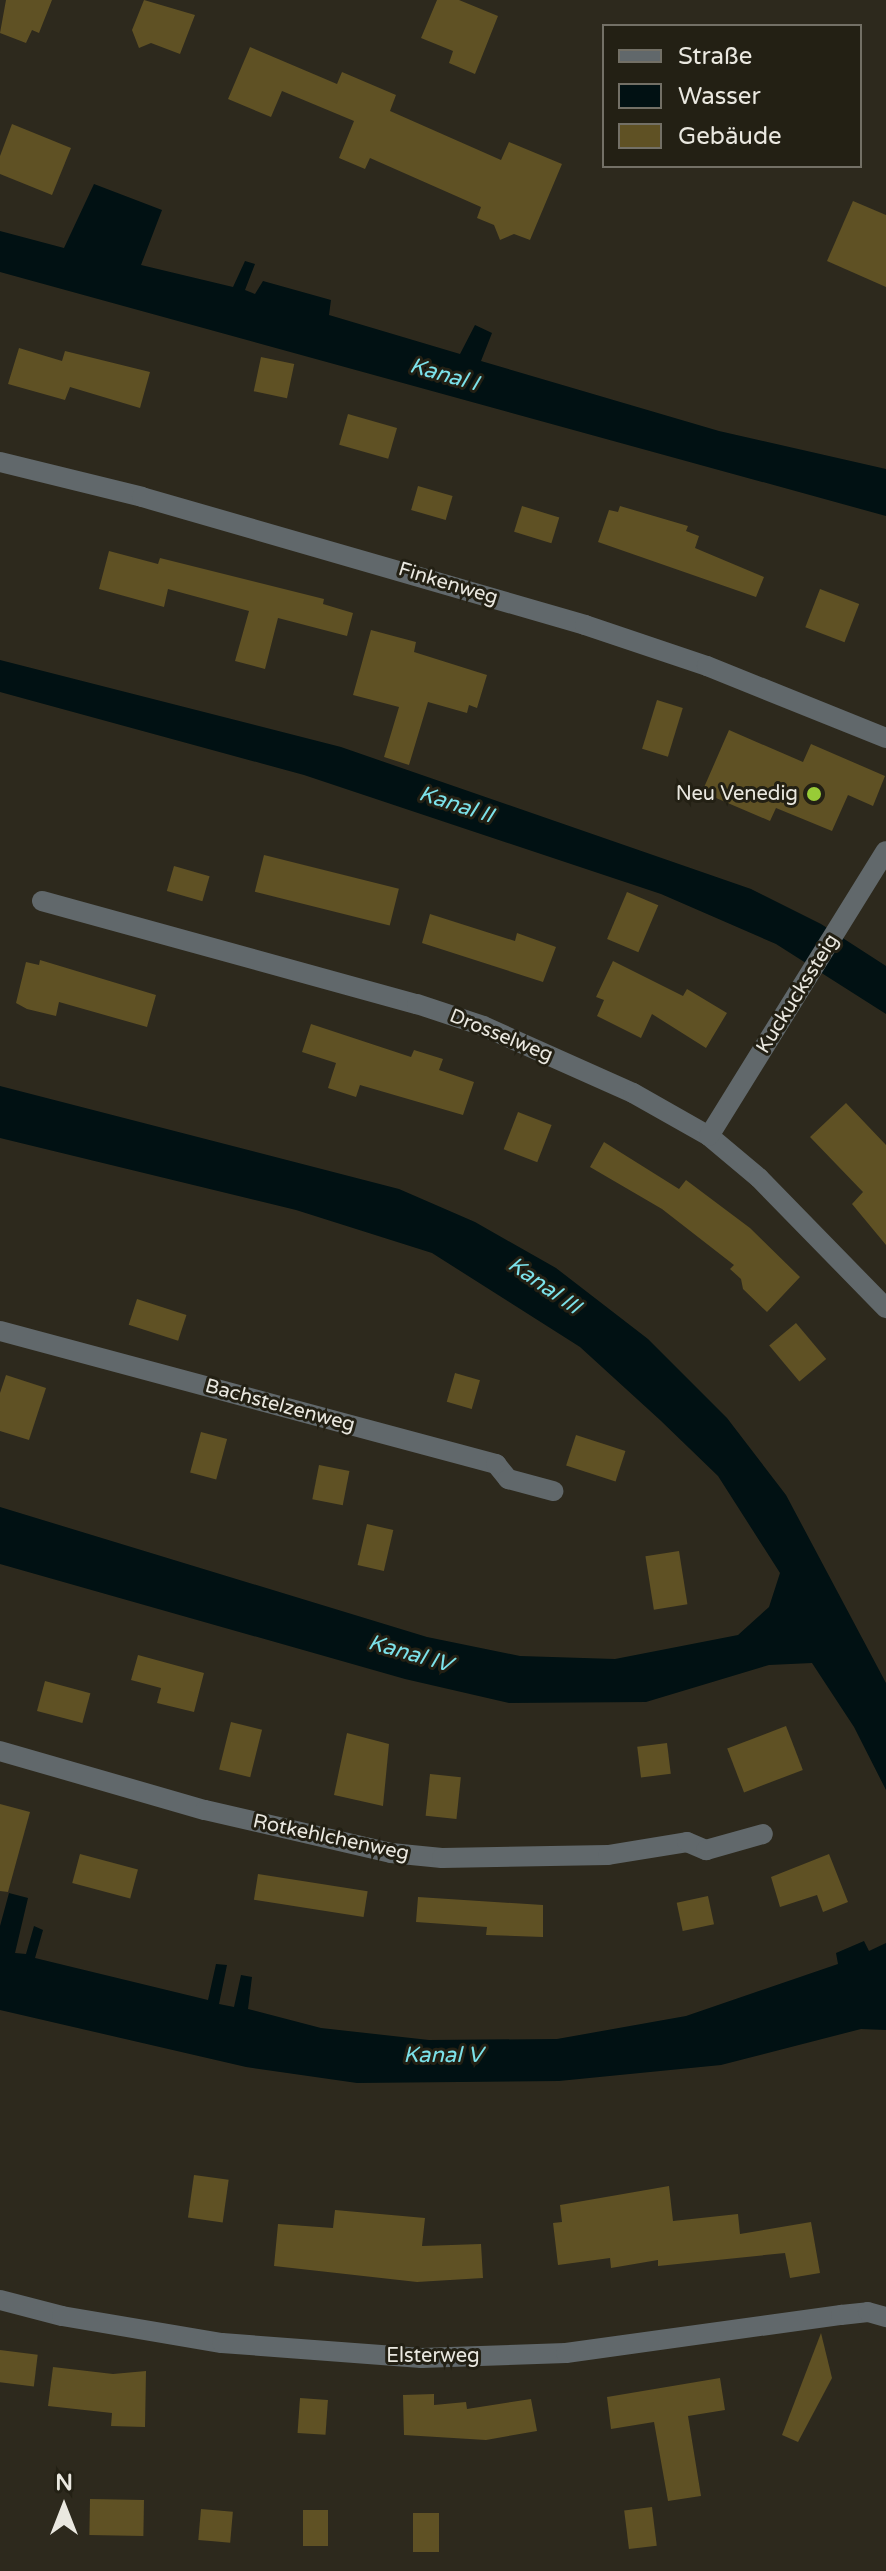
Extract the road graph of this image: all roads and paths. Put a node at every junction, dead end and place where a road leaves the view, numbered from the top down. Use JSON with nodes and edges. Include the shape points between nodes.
{"nodes":[{"id":1,"x":0,"y":462,"type":"edge"},
{"id":2,"x":886,"y":738,"type":"edge"},
{"id":3,"x":886,"y":851,"type":"edge"},
{"id":4,"x":42,"y":901,"type":"dead end"},
{"id":5,"x":709,"y":1136,"type":"junction"},
{"id":6,"x":886,"y":1308,"type":"edge"},
{"id":7,"x":0,"y":1331,"type":"edge"},
{"id":8,"x":553,"y":1491,"type":"dead end"},
{"id":9,"x":0,"y":1751,"type":"edge"},
{"id":10,"x":763,"y":1834,"type":"dead end"},
{"id":11,"x":0,"y":2300,"type":"edge"},
{"id":12,"x":877,"y":2314,"type":"edge"}],
"edges":[{"from":1,"to":2,"type":"street","name":"Finkenweg","via":[[154,500],[585,625],[707,666]]},
{"from":3,"to":5,"type":"street","name":"Kuckuckssteig"},
{"from":4,"to":5,"type":"street","name":"Drosselweg","via":[[483,1026],[633,1093]]},
{"from":5,"to":6,"type":"street","name":"Drosselweg","via":[[810,1226]]},
{"from":7,"to":8,"type":"street","name":"Bachstelzenweg","via":[[496,1464],[508,1479]]},
{"from":9,"to":10,"type":"street","name":"Rotkehlchenweg","via":[[205,1810],[391,1853],[456,1858],[608,1855],[687,1842],[706,1850]]},
{"from":11,"to":12,"type":"street","name":"Elsterweg","via":[[222,2343],[421,2358],[566,2353]]}]}
